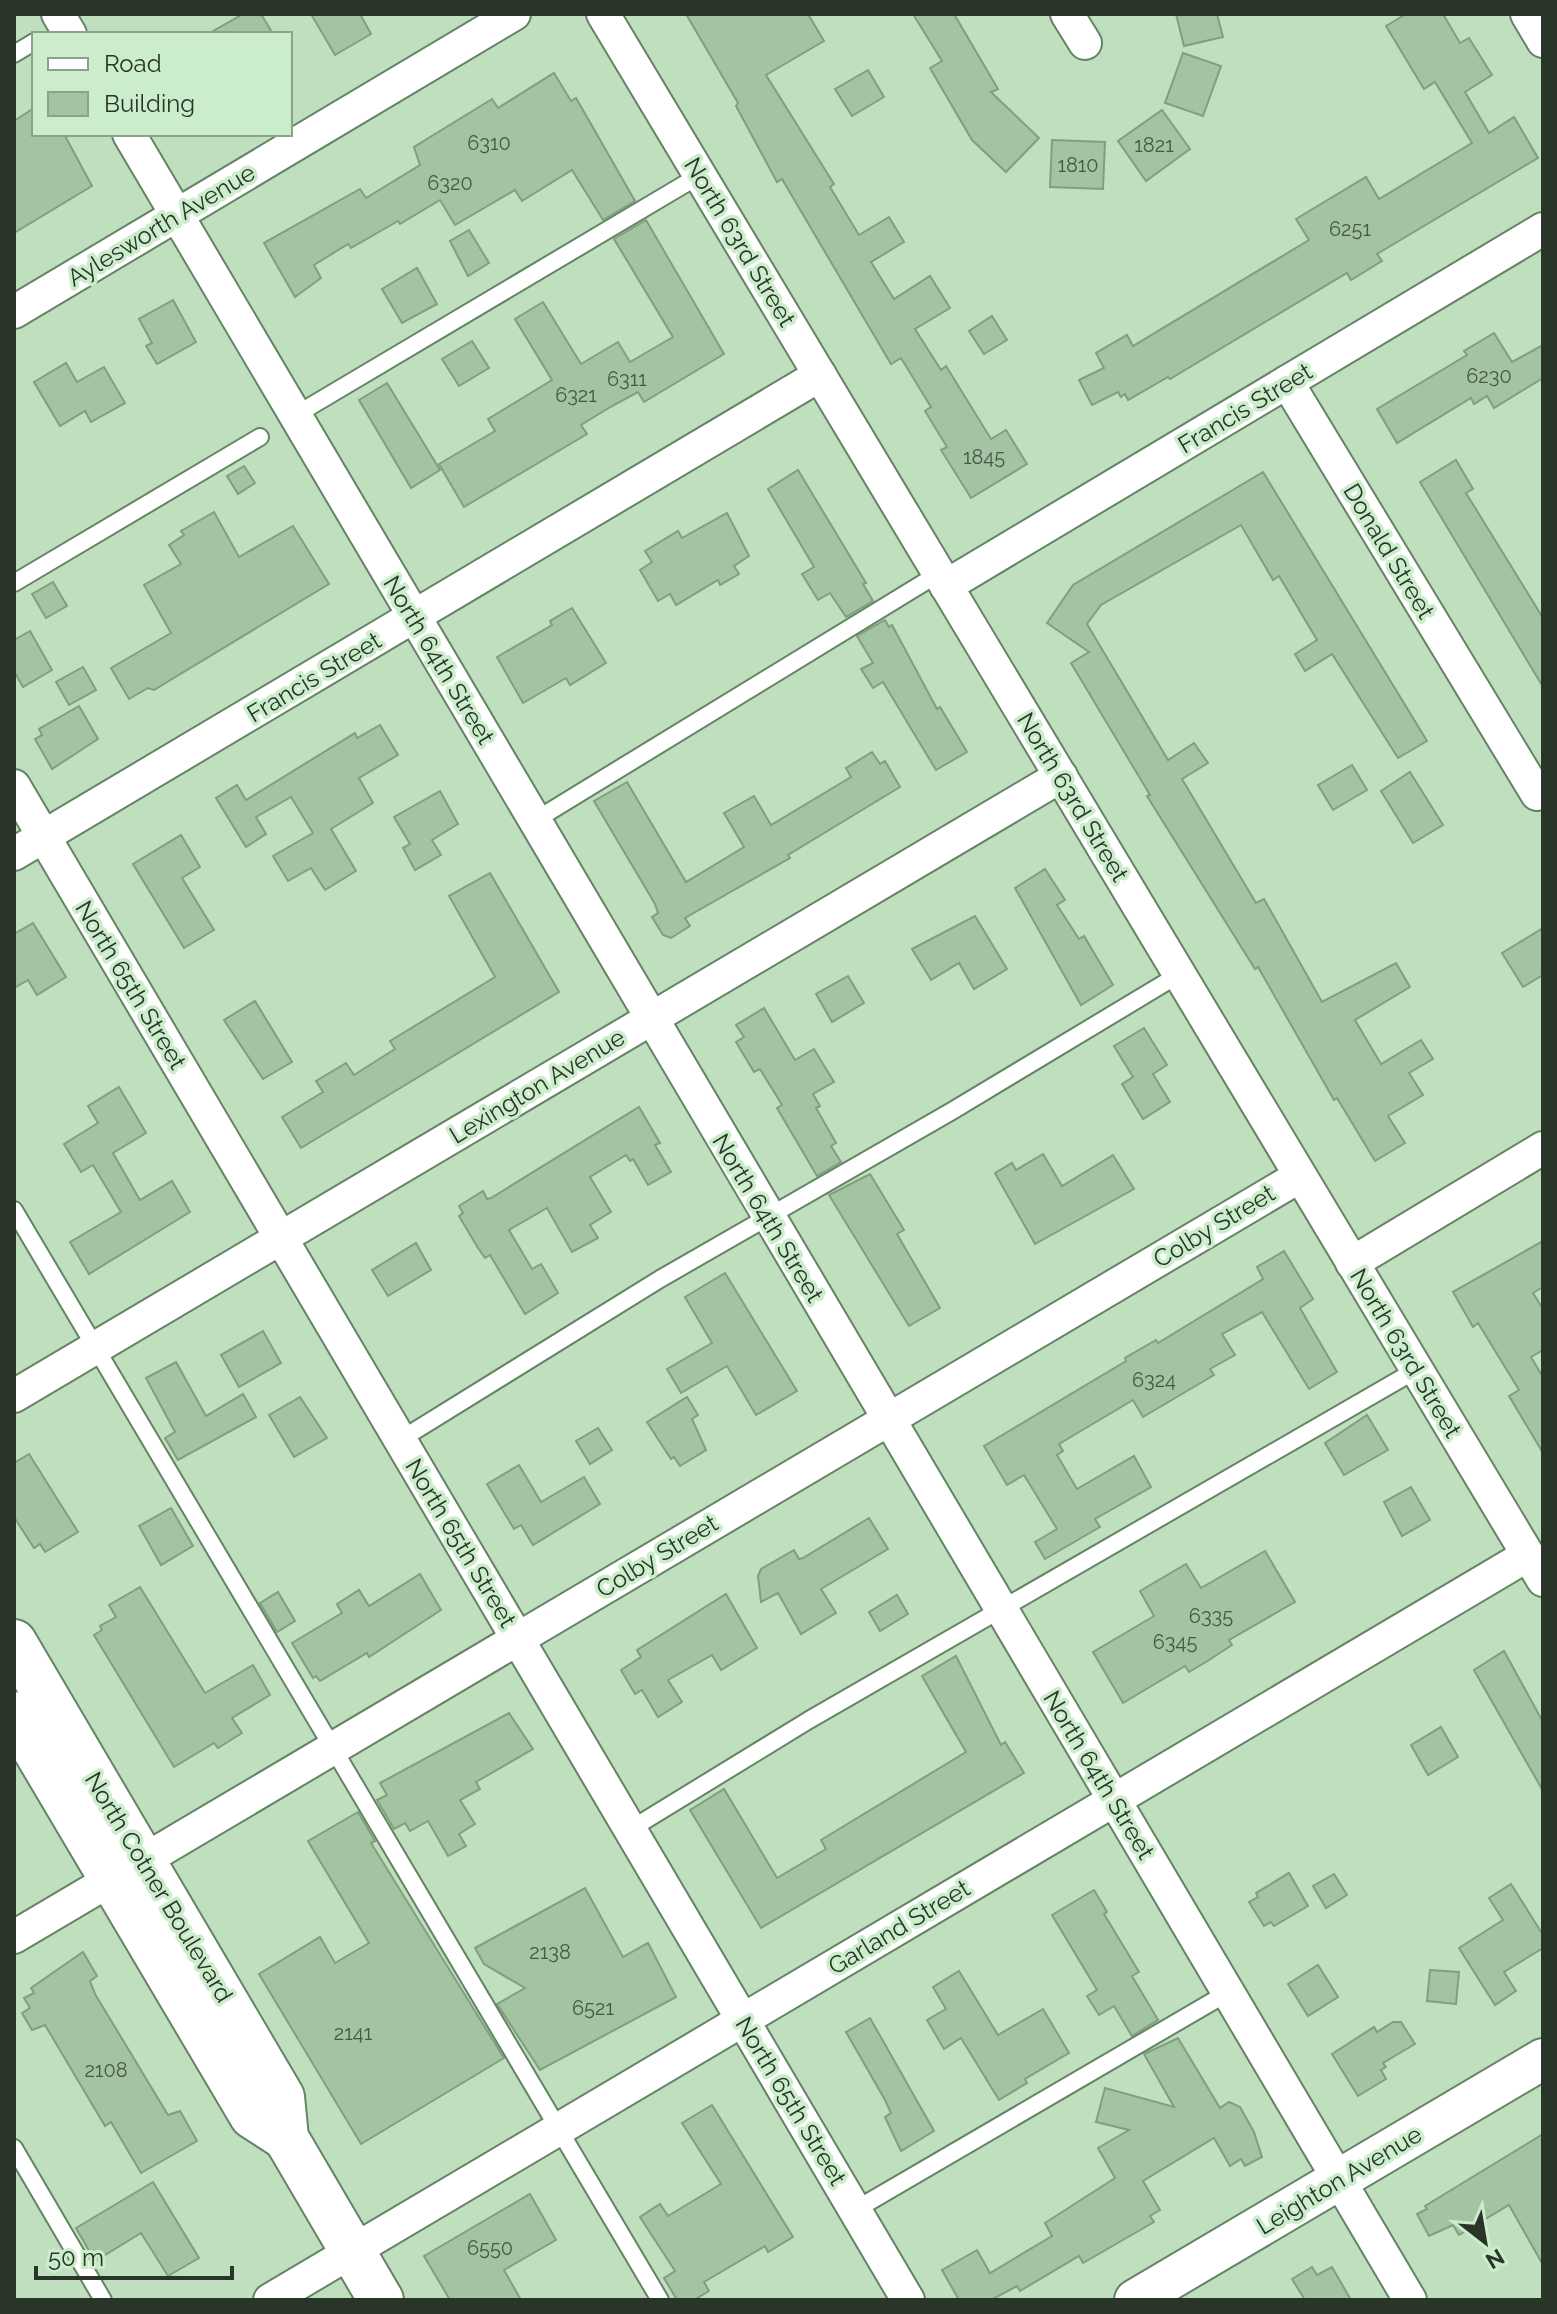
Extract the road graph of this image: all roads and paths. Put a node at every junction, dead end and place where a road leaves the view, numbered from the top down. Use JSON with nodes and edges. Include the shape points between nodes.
{"nodes":[{"id":1,"x":514,"y":14,"type":"edge"},
{"id":2,"x":603,"y":14,"type":"edge"},
{"id":3,"x":1067,"y":14,"type":"edge"},
{"id":4,"x":1527,"y":14,"type":"edge"},
{"id":5,"x":1543,"y":41,"type":"edge"},
{"id":6,"x":32,"y":43,"type":"edge"},
{"id":7,"x":1085,"y":43,"type":"dead end"},
{"id":8,"x":14,"y":54,"type":"edge"},
{"id":9,"x":130,"y":136,"type":"edge"},
{"id":10,"x":700,"y":175,"type":"junction"},
{"id":11,"x":177,"y":216,"type":"junction"},
{"id":12,"x":1543,"y":229,"type":"edge"},
{"id":13,"x":14,"y":312,"type":"edge"},
{"id":14,"x":820,"y":375,"type":"junction"},
{"id":15,"x":1287,"y":382,"type":"junction"},
{"id":16,"x":294,"y":416,"type":"junction"},
{"id":17,"x":260,"y":437,"type":"dead end"},
{"id":18,"x":942,"y":580,"type":"junction"},
{"id":19,"x":14,"y":583,"type":"edge"},
{"id":20,"x":413,"y":618,"type":"junction"},
{"id":21,"x":1061,"y":776,"type":"junction"},
{"id":22,"x":14,"y":786,"type":"edge"},
{"id":23,"x":1537,"y":794,"type":"dead end"},
{"id":24,"x":534,"y":821,"type":"junction"},
{"id":25,"x":44,"y":837,"type":"junction"},
{"id":26,"x":14,"y":854,"type":"edge"},
{"id":27,"x":1178,"y":975,"type":"junction"},
{"id":28,"x":651,"y":1018,"type":"junction"},
{"id":29,"x":1543,"y":1148,"type":"edge"},
{"id":30,"x":1300,"y":1176,"type":"junction"},
{"id":31,"x":14,"y":1210,"type":"edge"},
{"id":32,"x":767,"y":1218,"type":"junction"},
{"id":33,"x":281,"y":1237,"type":"junction"},
{"id":34,"x":1352,"y":1263,"type":"junction"},
{"id":35,"x":96,"y":1347,"type":"junction"},
{"id":36,"x":1416,"y":1370,"type":"junction"},
{"id":37,"x":14,"y":1396,"type":"edge"},
{"id":38,"x":888,"y":1419,"type":"junction"},
{"id":39,"x":400,"y":1440,"type":"junction"},
{"id":40,"x":1535,"y":1568,"type":"edge"},
{"id":41,"x":1001,"y":1610,"type":"junction"},
{"id":42,"x":518,"y":1639,"type":"junction"},
{"id":43,"x":14,"y":1642,"type":"edge"},
{"id":44,"x":14,"y":1714,"type":"edge"},
{"id":45,"x":333,"y":1748,"type":"junction"},
{"id":46,"x":1113,"y":1800,"type":"junction"},
{"id":47,"x":631,"y":1829,"type":"junction"},
{"id":48,"x":127,"y":1870,"type":"junction"},
{"id":49,"x":14,"y":1937,"type":"edge"},
{"id":50,"x":1227,"y":1993,"type":"junction"},
{"id":51,"x":743,"y":2020,"type":"junction"},
{"id":52,"x":1543,"y":2059,"type":"edge"},
{"id":53,"x":558,"y":2130,"type":"junction"},
{"id":54,"x":14,"y":2148,"type":"edge"},
{"id":55,"x":1339,"y":2180,"type":"junction"},
{"id":56,"x":855,"y":2210,"type":"junction"},
{"id":57,"x":353,"y":2252,"type":"junction"},
{"id":58,"x":103,"y":2300,"type":"edge"},
{"id":59,"x":270,"y":2300,"type":"edge"},
{"id":60,"x":381,"y":2300,"type":"edge"},
{"id":61,"x":660,"y":2300,"type":"edge"},
{"id":62,"x":908,"y":2300,"type":"edge"},
{"id":63,"x":1135,"y":2300,"type":"edge"},
{"id":64,"x":1410,"y":2300,"type":"edge"}],
"edges":[{"from":1,"to":11,"type":"street","name":"Aylesworth Avenue"},
{"from":2,"to":10,"type":"street","name":"North 63rd Street"},
{"from":3,"to":7,"type":"street"},
{"from":4,"to":5,"type":"street"},
{"from":6,"to":8,"type":"lane"},
{"from":9,"to":11,"type":"street","name":"North 64th Street"},
{"from":10,"to":14,"type":"street","name":"North 63rd Street"},
{"from":10,"to":16,"type":"lane"},
{"from":11,"to":13,"type":"street","name":"Aylesworth Avenue"},
{"from":11,"to":16,"type":"street","name":"North 64th Street"},
{"from":12,"to":15,"type":"street","name":"Francis Street"},
{"from":14,"to":18,"type":"street","name":"North 63rd Street"},
{"from":14,"to":20,"type":"street","name":"Francis Street"},
{"from":15,"to":18,"type":"street","name":"Francis Street"},
{"from":15,"to":23,"type":"street","name":"Donald Street"},
{"from":16,"to":20,"type":"street","name":"North 64th Street"},
{"from":17,"to":19,"type":"lane"},
{"from":18,"to":21,"type":"street","name":"North 63rd Street"},
{"from":18,"to":24,"type":"lane"},
{"from":20,"to":24,"type":"street","name":"North 64th Street"},
{"from":20,"to":25,"type":"street","name":"Francis Street"},
{"from":21,"to":27,"type":"street","name":"North 63rd Street"},
{"from":21,"to":28,"type":"street","name":"Lexington Avenue"},
{"from":22,"to":25,"type":"street","name":"North 65th Street"},
{"from":24,"to":28,"type":"street","name":"North 64th Street"},
{"from":25,"to":26,"type":"street","name":"Francis Street"},
{"from":25,"to":33,"type":"street","name":"North 65th Street"},
{"from":27,"to":30,"type":"street","name":"North 63rd Street"},
{"from":27,"to":32,"type":"lane"},
{"from":28,"to":32,"type":"street","name":"North 64th Street"},
{"from":28,"to":33,"type":"street","name":"Lexington Avenue"},
{"from":29,"to":34,"type":"street"},
{"from":30,"to":34,"type":"street","name":"North 63rd Street"},
{"from":30,"to":38,"type":"street","name":"Colby Street"},
{"from":31,"to":35,"type":"lane"},
{"from":32,"to":38,"type":"street","name":"North 64th Street"},
{"from":32,"to":39,"type":"lane"},
{"from":33,"to":35,"type":"street","name":"Lexington Avenue"},
{"from":33,"to":39,"type":"street","name":"North 65th Street"},
{"from":34,"to":36,"type":"street","name":"North 63rd Street"},
{"from":35,"to":37,"type":"street","name":"Lexington Avenue"},
{"from":35,"to":45,"type":"lane"},
{"from":36,"to":40,"type":"street","name":"North 63rd Street"},
{"from":36,"to":41,"type":"lane"},
{"from":38,"to":41,"type":"street","name":"North 64th Street"},
{"from":38,"to":42,"type":"street","name":"Colby Street"},
{"from":39,"to":42,"type":"street","name":"North 65th Street"},
{"from":40,"to":46,"type":"street","name":"Garland Street"},
{"from":41,"to":46,"type":"street","name":"North 64th Street"},
{"from":41,"to":47,"type":"lane"},
{"from":42,"to":45,"type":"street","name":"Colby Street"},
{"from":42,"to":47,"type":"street","name":"North 65th Street"},
{"from":43,"to":48,"type":"main road","name":"North Cotner Boulevard"},
{"from":44,"to":48,"type":"main road","name":"North Cotner Boulevard"},
{"from":45,"to":48,"type":"street","name":"Colby Street"},
{"from":45,"to":53,"type":"lane"},
{"from":46,"to":50,"type":"street","name":"North 64th Street"},
{"from":46,"to":51,"type":"street","name":"Garland Street"},
{"from":47,"to":51,"type":"street","name":"North 65th Street"},
{"from":48,"to":49,"type":"street","name":"Colby Street"},
{"from":48,"to":57,"type":"main road","name":"North Cotner Boulevard","via":[[282,2097],[286,2138]]},
{"from":50,"to":55,"type":"street","name":"North 64th Street"},
{"from":50,"to":56,"type":"lane"},
{"from":51,"to":53,"type":"street","name":"Garland Street"},
{"from":51,"to":56,"type":"street","name":"North 65th Street"},
{"from":52,"to":55,"type":"street","name":"Leighton Avenue"},
{"from":53,"to":57,"type":"street","name":"Garland Street"},
{"from":53,"to":61,"type":"lane"},
{"from":54,"to":58,"type":"lane"},
{"from":55,"to":63,"type":"street","name":"Leighton Avenue"},
{"from":55,"to":64,"type":"street","name":"North 64th Street"},
{"from":56,"to":62,"type":"street","name":"North 65th Street"},
{"from":57,"to":59,"type":"street","name":"Garland Street"},
{"from":57,"to":60,"type":"main road","name":"North Cotner Boulevard"}]}
